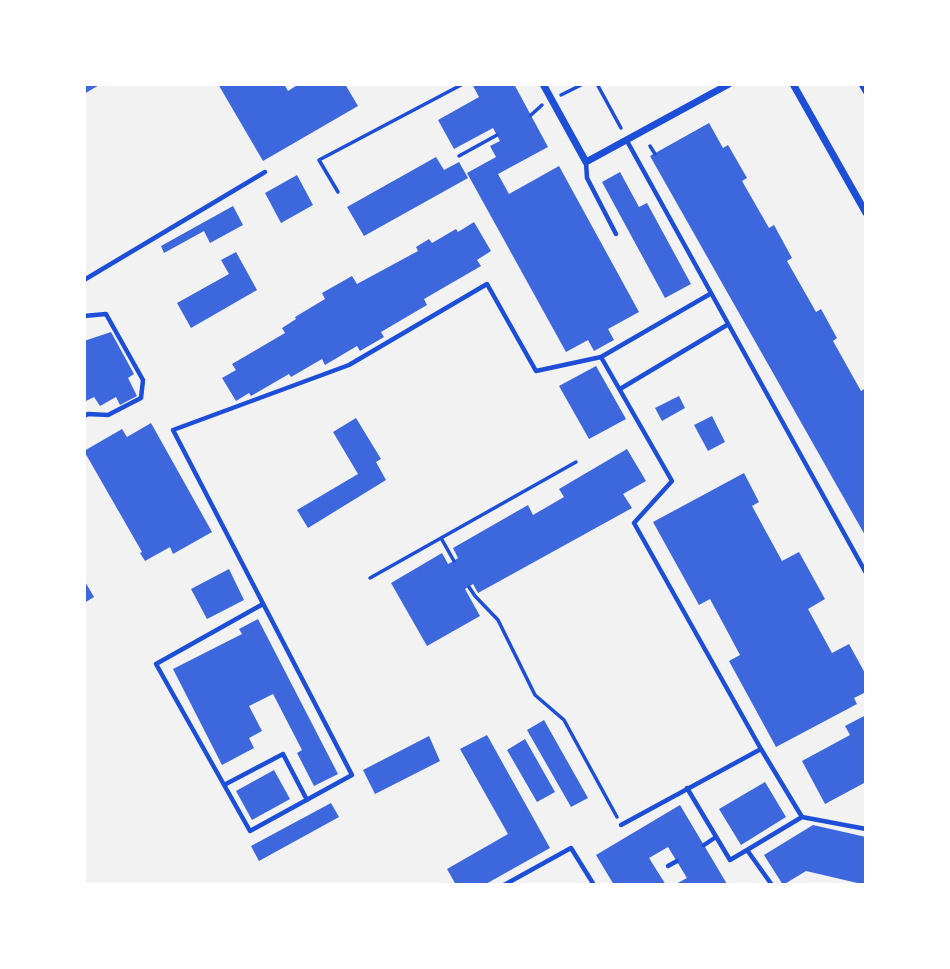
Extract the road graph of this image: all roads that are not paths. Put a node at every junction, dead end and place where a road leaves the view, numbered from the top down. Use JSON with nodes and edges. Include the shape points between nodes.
{"nodes":[{"id":1,"x":543,"y":84,"type":"edge"},
{"id":2,"x":729,"y":84,"type":"edge"},
{"id":3,"x":793,"y":84,"type":"edge"},
{"id":4,"x":862,"y":84,"type":"edge"},
{"id":5,"x":866,"y":91,"type":"edge"},
{"id":6,"x":627,"y":141,"type":"junction"},
{"id":7,"x":586,"y":162,"type":"junction"},
{"id":8,"x":265,"y":172,"type":"dead end"},
{"id":9,"x":866,"y":213,"type":"edge"},
{"id":10,"x":616,"y":234,"type":"dead end"},
{"id":11,"x":84,"y":280,"type":"edge"},
{"id":12,"x":710,"y":294,"type":"junction"},
{"id":13,"x":84,"y":316,"type":"edge"},
{"id":14,"x":727,"y":325,"type":"junction"},
{"id":15,"x":601,"y":357,"type":"junction"},
{"id":16,"x":620,"y":390,"type":"junction"},
{"id":17,"x":84,"y":416,"type":"edge"},
{"id":18,"x":866,"y":573,"type":"edge"},
{"id":19,"x":263,"y":604,"type":"junction"},
{"id":20,"x":761,"y":749,"type":"junction"},
{"id":21,"x":224,"y":785,"type":"junction"},
{"id":22,"x":687,"y":788,"type":"junction"},
{"id":23,"x":307,"y":800,"type":"junction"},
{"id":24,"x":802,"y":817,"type":"junction"},
{"id":25,"x":621,"y":825,"type":"road end"},
{"id":26,"x":866,"y":829,"type":"edge"},
{"id":27,"x":716,"y":837,"type":"junction"},
{"id":28,"x":704,"y":845,"type":"dead end"},
{"id":29,"x":747,"y":850,"type":"junction"},
{"id":30,"x":677,"y":861,"type":"dead end"},
{"id":31,"x":668,"y":866,"type":"dead end"},
{"id":32,"x":504,"y":885,"type":"edge"},
{"id":33,"x":594,"y":885,"type":"edge"},
{"id":34,"x":772,"y":885,"type":"edge"}],
"edges":[{"from":1,"to":7,"type":"street"},
{"from":2,"to":6,"type":"street"},
{"from":3,"to":9,"type":"street"},
{"from":4,"to":5,"type":"street"},
{"from":6,"to":7,"type":"street"},
{"from":6,"to":12,"type":"lane"},
{"from":7,"to":10,"type":"lane","via":[[587,178]]},
{"from":8,"to":11,"type":"lane"},
{"from":12,"to":14,"type":"lane"},
{"from":12,"to":15,"type":"lane"},
{"from":13,"to":17,"type":"lane","via":[[106,314],[143,380],[141,398],[108,415]]},
{"from":14,"to":16,"type":"lane"},
{"from":14,"to":18,"type":"lane"},
{"from":15,"to":16,"type":"lane"},
{"from":15,"to":19,"type":"lane","via":[[536,371],[487,284],[349,365],[173,430]]},
{"from":16,"to":20,"type":"lane","via":[[672,481],[634,523]]},
{"from":19,"to":21,"type":"lane","via":[[156,664]]},
{"from":19,"to":23,"type":"lane","via":[[352,775]]},
{"from":20,"to":22,"type":"lane"},
{"from":20,"to":24,"type":"lane"},
{"from":21,"to":23,"type":"lane","via":[[250,831]]},
{"from":21,"to":23,"type":"lane","via":[[283,754]]},
{"from":22,"to":25,"type":"lane"},
{"from":22,"to":27,"type":"lane"},
{"from":24,"to":26,"type":"lane"},
{"from":24,"to":29,"type":"lane"},
{"from":27,"to":28,"type":"lane"},
{"from":27,"to":29,"type":"lane","via":[[730,860]]},
{"from":29,"to":34,"type":"lane"},
{"from":30,"to":31,"type":"lane"},
{"from":32,"to":33,"type":"lane","via":[[571,848]]}]}
